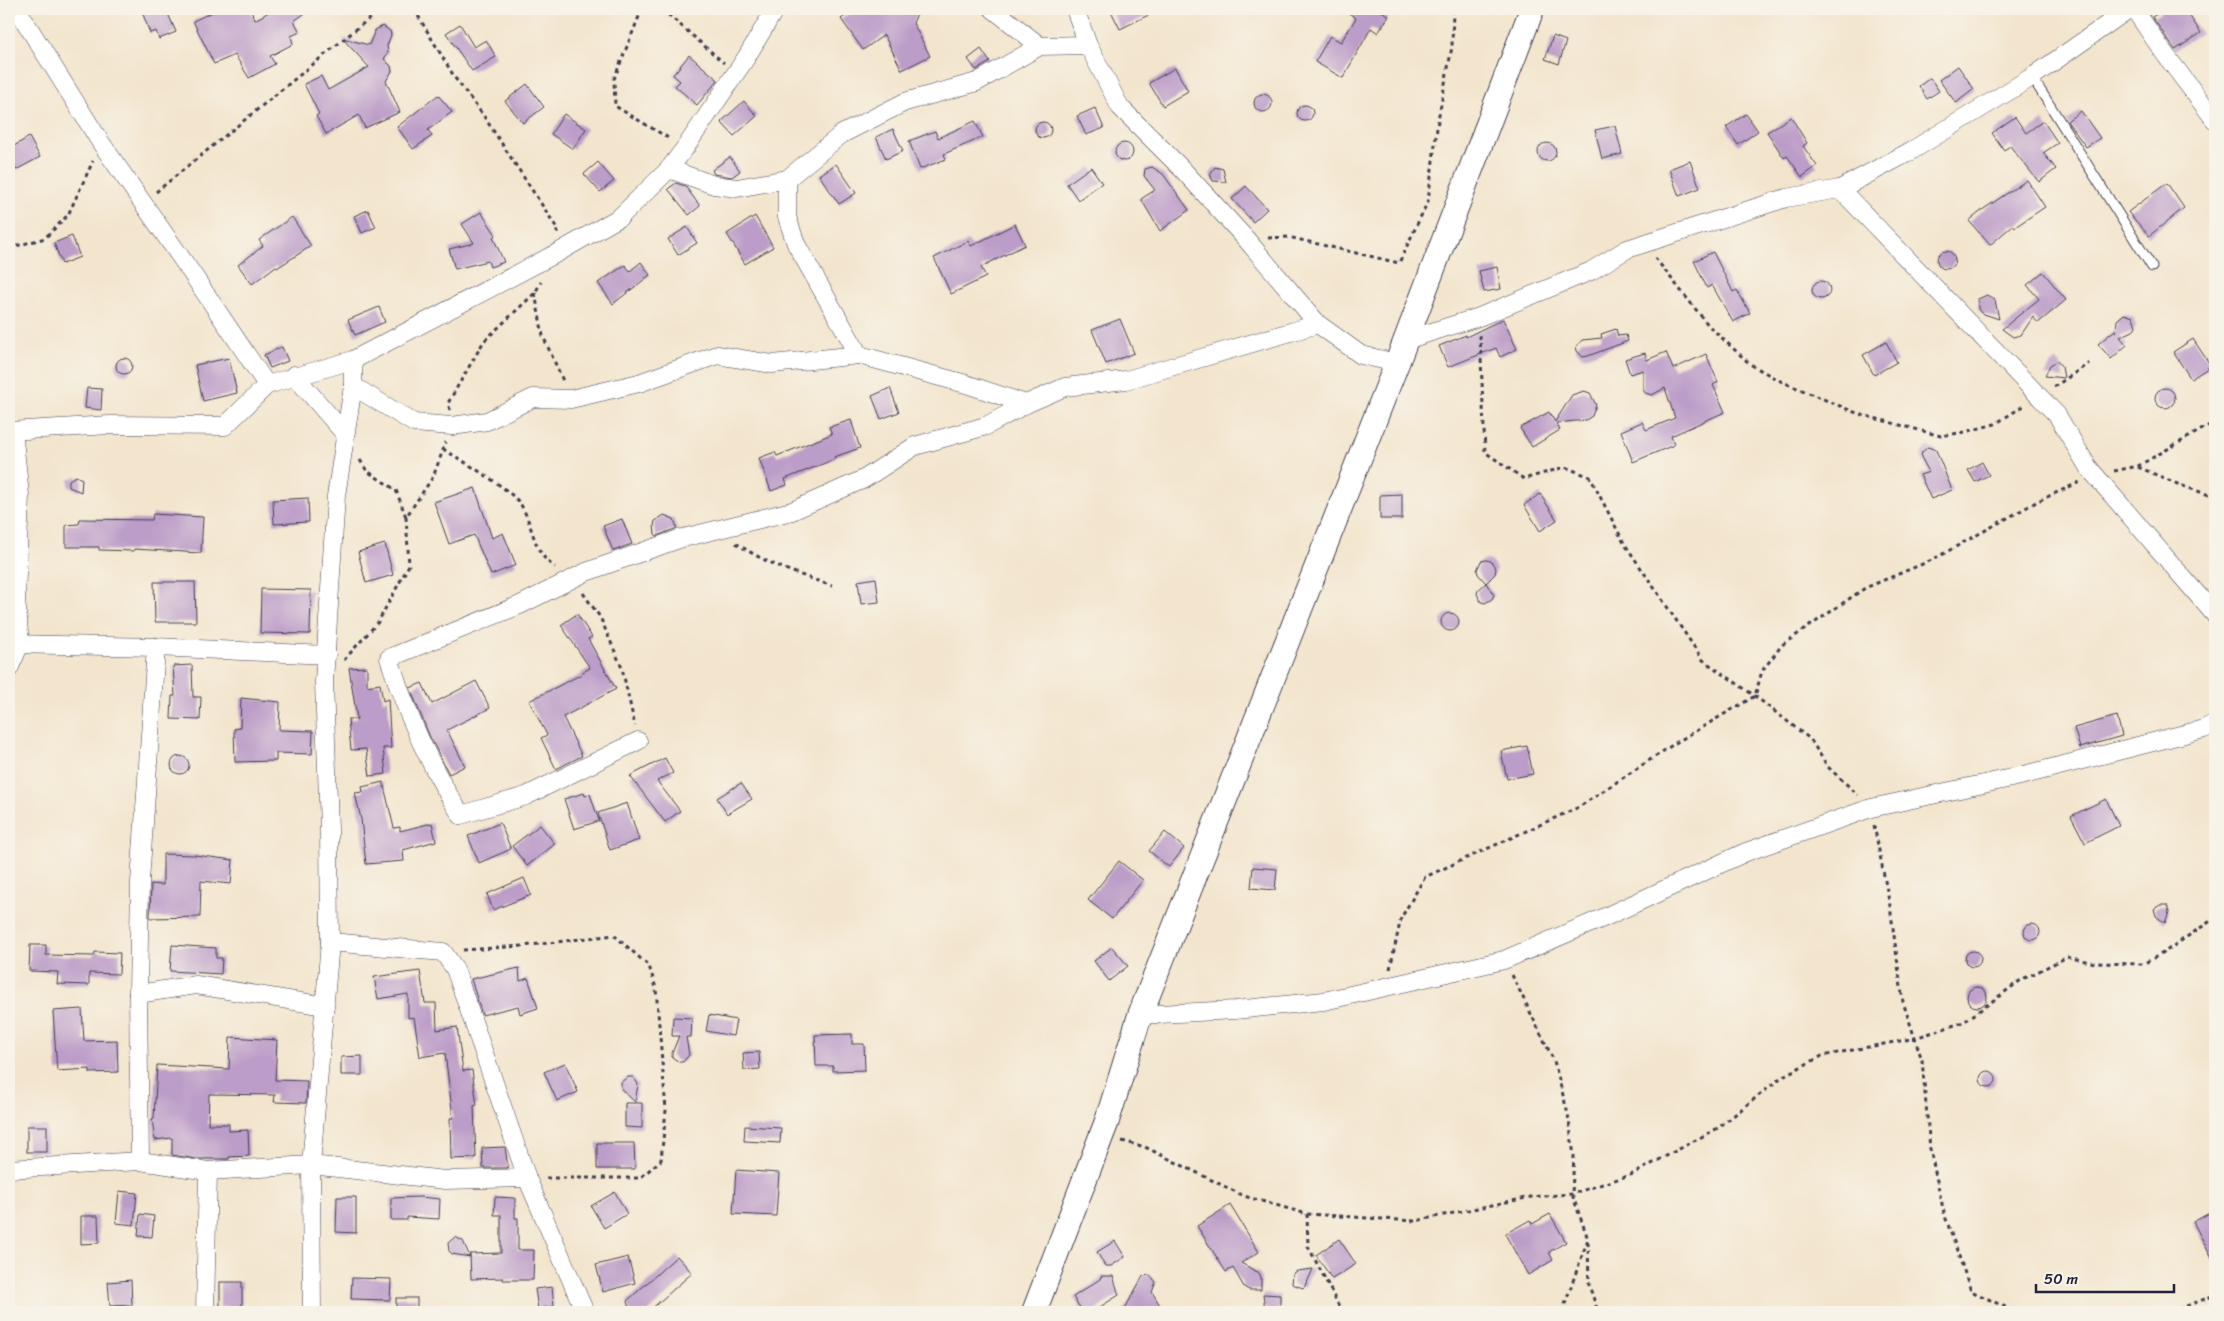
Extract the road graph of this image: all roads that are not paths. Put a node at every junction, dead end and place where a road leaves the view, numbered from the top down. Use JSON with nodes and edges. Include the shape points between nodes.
{"nodes":[{"id":1,"x":16,"y":9,"type":"edge"},
{"id":2,"x":774,"y":9,"type":"edge"},
{"id":3,"x":993,"y":9,"type":"edge"},
{"id":4,"x":1075,"y":9,"type":"edge"},
{"id":5,"x":1532,"y":9,"type":"edge"},
{"id":6,"x":2129,"y":9,"type":"edge"},
{"id":7,"x":2134,"y":9,"type":"edge"},
{"id":8,"x":1088,"y":45,"type":"junction"},
{"id":9,"x":1040,"y":46,"type":"junction"},
{"id":10,"x":2032,"y":77,"type":"junction"},
{"id":11,"x":2215,"y":120,"type":"edge"},
{"id":12,"x":669,"y":168,"type":"junction"},
{"id":13,"x":788,"y":179,"type":"junction"},
{"id":14,"x":1840,"y":189,"type":"junction"},
{"id":15,"x":2152,"y":267,"type":"dead end"},
{"id":16,"x":1318,"y":324,"type":"junction"},
{"id":17,"x":1406,"y":340,"type":"junction"},
{"id":18,"x":859,"y":355,"type":"junction"},
{"id":19,"x":353,"y":360,"type":"junction"},
{"id":20,"x":1397,"y":363,"type":"junction"},
{"id":21,"x":294,"y":376,"type":"junction"},
{"id":22,"x":267,"y":385,"type":"junction"},
{"id":23,"x":353,"y":386,"type":"junction"},
{"id":24,"x":1026,"y":404,"type":"junction"},
{"id":25,"x":11,"y":431,"type":"edge"},
{"id":26,"x":345,"y":434,"type":"junction"},
{"id":27,"x":2215,"y":615,"type":"edge"},
{"id":28,"x":14,"y":644,"type":"edge"},
{"id":29,"x":156,"y":647,"type":"junction"},
{"id":30,"x":327,"y":655,"type":"junction"},
{"id":31,"x":9,"y":669,"type":"edge"},
{"id":32,"x":2215,"y":723,"type":"edge"},
{"id":33,"x":638,"y":741,"type":"dead end"},
{"id":34,"x":330,"y":942,"type":"junction"},
{"id":35,"x":138,"y":994,"type":"junction"},
{"id":36,"x":325,"y":1006,"type":"junction"},
{"id":37,"x":1140,"y":1015,"type":"junction"},
{"id":38,"x":140,"y":1161,"type":"junction"},
{"id":39,"x":311,"y":1165,"type":"junction"},
{"id":40,"x":9,"y":1168,"type":"edge"},
{"id":41,"x":208,"y":1171,"type":"junction"},
{"id":42,"x":528,"y":1178,"type":"junction"},
{"id":43,"x":205,"y":1312,"type":"edge"},
{"id":44,"x":312,"y":1312,"type":"edge"},
{"id":45,"x":585,"y":1312,"type":"edge"},
{"id":46,"x":1034,"y":1312,"type":"edge"}],
"edges":[{"from":1,"to":22,"type":"street","via":[[101,143]]},
{"from":2,"to":12,"type":"street","via":[[746,58]]},
{"from":3,"to":9,"type":"street"},
{"from":4,"to":8,"type":"street"},
{"from":5,"to":17,"type":"main road"},
{"from":6,"to":10,"type":"street"},
{"from":7,"to":11,"type":"street"},
{"from":8,"to":9,"type":"street"},
{"from":8,"to":16,"type":"street","via":[[1120,107],[1246,239]]},
{"from":9,"to":13,"type":"street","via":[[977,82],[905,102],[842,134]]},
{"from":10,"to":14,"type":"street","via":[[1911,151]]},
{"from":10,"to":15,"type":"lane"},
{"from":12,"to":13,"type":"street","via":[[714,185],[737,188]]},
{"from":12,"to":19,"type":"street","via":[[620,217]]},
{"from":13,"to":18,"type":"street","via":[[787,217],[796,244]]},
{"from":14,"to":17,"type":"street","via":[[1786,198],[1627,249],[1591,271],[1479,317]]},
{"from":14,"to":27,"type":"street","via":[[2057,415],[2088,467]]},
{"from":16,"to":20,"type":"street","via":[[1361,355]]},
{"from":16,"to":24,"type":"street","via":[[1126,380],[1065,388]]},
{"from":17,"to":20,"type":"main road"},
{"from":18,"to":23,"type":"street","via":[[772,364],[717,355],[639,383],[571,399],[533,398],[486,421],[452,426],[414,423]]},
{"from":18,"to":24,"type":"street"},
{"from":19,"to":21,"type":"street"},
{"from":19,"to":23,"type":"street"},
{"from":20,"to":37,"type":"main road"},
{"from":21,"to":22,"type":"street"},
{"from":21,"to":26,"type":"street"},
{"from":22,"to":25,"type":"street","via":[[225,426],[110,425]]},
{"from":23,"to":26,"type":"street"},
{"from":24,"to":33,"type":"street","via":[[986,426],[915,446],[864,479],[792,511],[679,539],[586,572],[520,606],[390,658],[401,696],[441,784],[461,815],[526,796]]},
{"from":25,"to":28,"type":"street","via":[[20,495]]},
{"from":26,"to":30,"type":"street","via":[[336,496]]},
{"from":28,"to":29,"type":"street"},
{"from":28,"to":31,"type":"street"},
{"from":29,"to":30,"type":"street"},
{"from":29,"to":35,"type":"street","via":[[140,882]]},
{"from":30,"to":34,"type":"street","via":[[324,682],[330,829]]},
{"from":32,"to":37,"type":"street","via":[[2204,729],[2016,777],[1871,808],[1746,852],[1504,960],[1324,1001]]},
{"from":34,"to":36,"type":"street"},
{"from":34,"to":42,"type":"street","via":[[442,952],[455,969]]},
{"from":35,"to":36,"type":"street","via":[[196,985]]},
{"from":35,"to":38,"type":"street"},
{"from":36,"to":39,"type":"street"},
{"from":37,"to":46,"type":"main road","via":[[1102,1135]]},
{"from":38,"to":40,"type":"street"},
{"from":38,"to":41,"type":"street"},
{"from":39,"to":41,"type":"street"},
{"from":39,"to":42,"type":"street","via":[[445,1180]]},
{"from":39,"to":44,"type":"street"},
{"from":41,"to":43,"type":"street"},
{"from":42,"to":45,"type":"street"}]}
